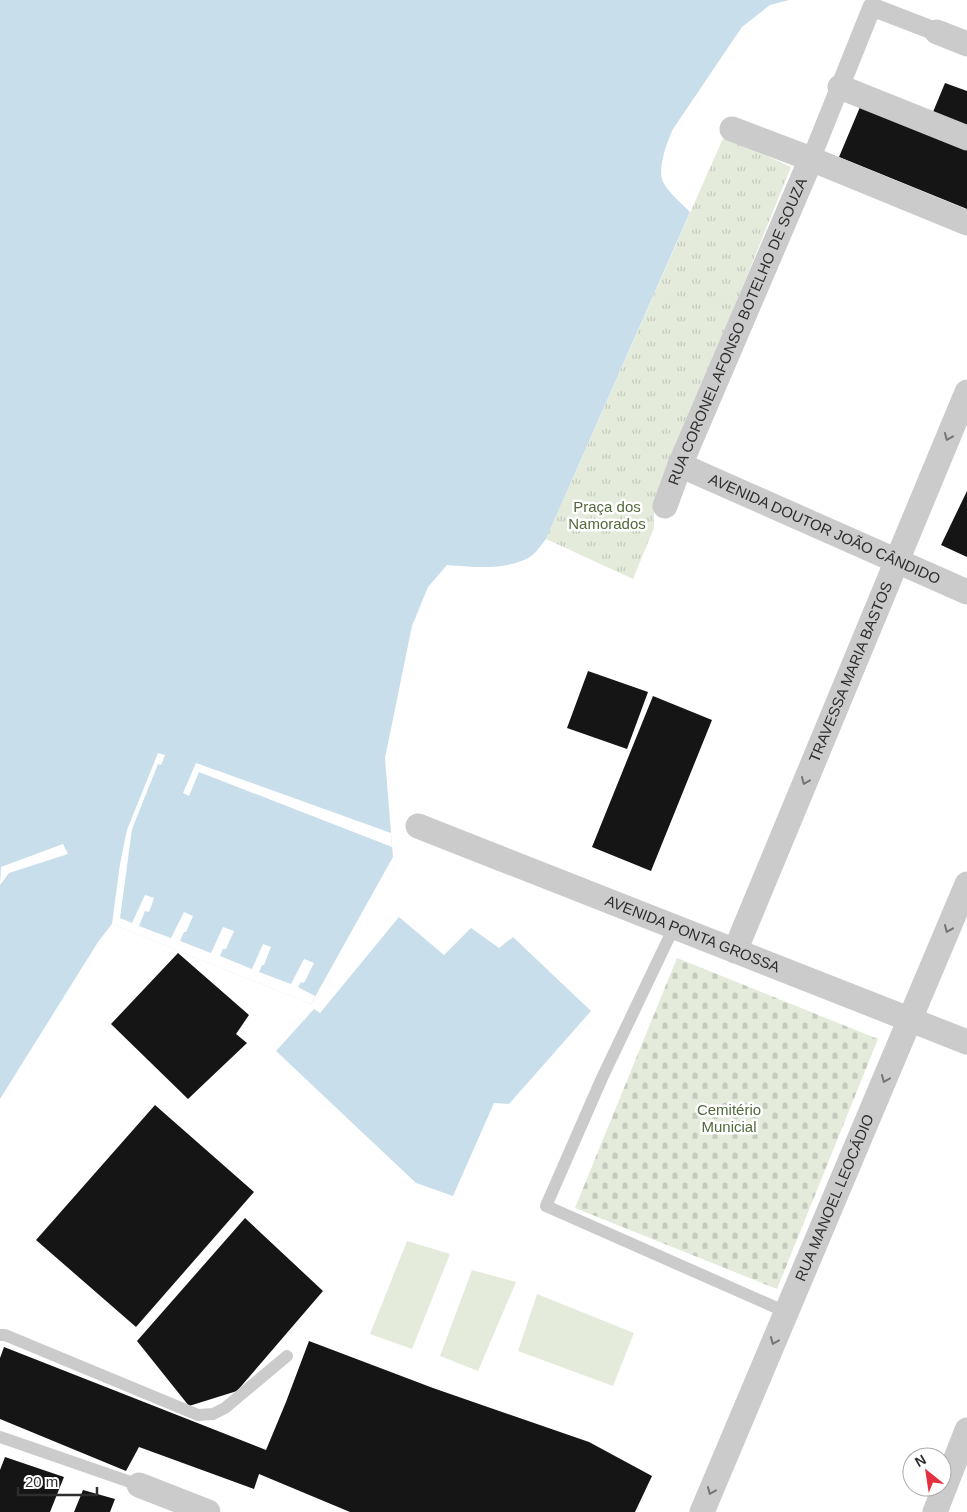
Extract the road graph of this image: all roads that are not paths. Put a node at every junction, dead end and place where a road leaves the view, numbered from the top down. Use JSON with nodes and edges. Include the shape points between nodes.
{"nodes":[{"id":1,"x":937,"y":32,"type":"joint"},
{"id":2,"x":967,"y":44,"type":"edge"},
{"id":3,"x":840,"y":87,"type":"junction"},
{"id":4,"x":732,"y":129,"type":"dead end"},
{"id":5,"x":967,"y":138,"type":"edge"},
{"id":6,"x":811,"y":159,"type":"junction"},
{"id":7,"x":967,"y":223,"type":"edge"},
{"id":8,"x":967,"y":392,"type":"edge"},
{"id":9,"x":680,"y":465,"type":"junction"},
{"id":10,"x":665,"y":506,"type":"dead end"},
{"id":11,"x":897,"y":561,"type":"junction"},
{"id":12,"x":967,"y":592,"type":"edge"},
{"id":13,"x":418,"y":826,"type":"dead end"},
{"id":14,"x":967,"y":884,"type":"edge"},
{"id":15,"x":674,"y":927,"type":"junction"},
{"id":16,"x":734,"y":951,"type":"junction"},
{"id":17,"x":910,"y":1020,"type":"junction"},
{"id":18,"x":967,"y":1042,"type":"edge"},
{"id":19,"x":786,"y":1312,"type":"junction"},
{"id":20,"x":0,"y":1335,"type":"edge"},
{"id":21,"x":287,"y":1356,"type":"dead end"},
{"id":22,"x":967,"y":1430,"type":"edge"},
{"id":23,"x":0,"y":1437,"type":"edge"},
{"id":24,"x":139,"y":1485,"type":"joint"},
{"id":25,"x":208,"y":1512,"type":"edge"},
{"id":26,"x":702,"y":1512,"type":"edge"},
{"id":27,"x":935,"y":1512,"type":"edge"}],
"edges":[{"from":1,"to":2,"type":"street"},
{"from":1,"to":3,"type":"street","via":[[872,7]]},
{"from":3,"to":5,"type":"street"},
{"from":3,"to":6,"type":"street"},
{"from":4,"to":6,"type":"street"},
{"from":6,"to":7,"type":"street"},
{"from":6,"to":9,"type":"street","name":"RUA CORONEL AFONSO BOTELHO DE SOUZA"},
{"from":8,"to":11,"type":"street","name":"TRAVESSA MARIA BASTOS","one_way":true},
{"from":9,"to":10,"type":"street","name":"RUA CORONEL AFONSO BOTELHO DE SOUZA"},
{"from":9,"to":11,"type":"street","name":"AVENIDA DOUTOR JOÃO CÂNDIDO"},
{"from":11,"to":12,"type":"street","name":"AVENIDA DOUTOR JOÃO CÂNDIDO"},
{"from":11,"to":16,"type":"street","name":"TRAVESSA MARIA BASTOS","one_way":true},
{"from":13,"to":15,"type":"street","name":"AVENIDA PONTA GROSSA"},
{"from":14,"to":17,"type":"street","name":"RUA MANOEL LEOCÁDIO","one_way":true},
{"from":15,"to":16,"type":"street","name":"AVENIDA PONTA GROSSA"},
{"from":15,"to":19,"type":"lane","via":[[546,1206]]},
{"from":16,"to":17,"type":"street","name":"AVENIDA PONTA GROSSA"},
{"from":17,"to":18,"type":"street","name":"AVENIDA PONTA GROSSA"},
{"from":17,"to":19,"type":"street","name":"RUA MANOEL LEOCÁDIO","one_way":true},
{"from":19,"to":26,"type":"street","name":"RUA MANOEL LEOCÁDIO","one_way":true},
{"from":20,"to":21,"type":"lane","via":[[198,1415],[213,1414],[225,1408]]},
{"from":22,"to":27,"type":"street"},
{"from":23,"to":24,"type":"lane"},
{"from":24,"to":25,"type":"street"}]}
